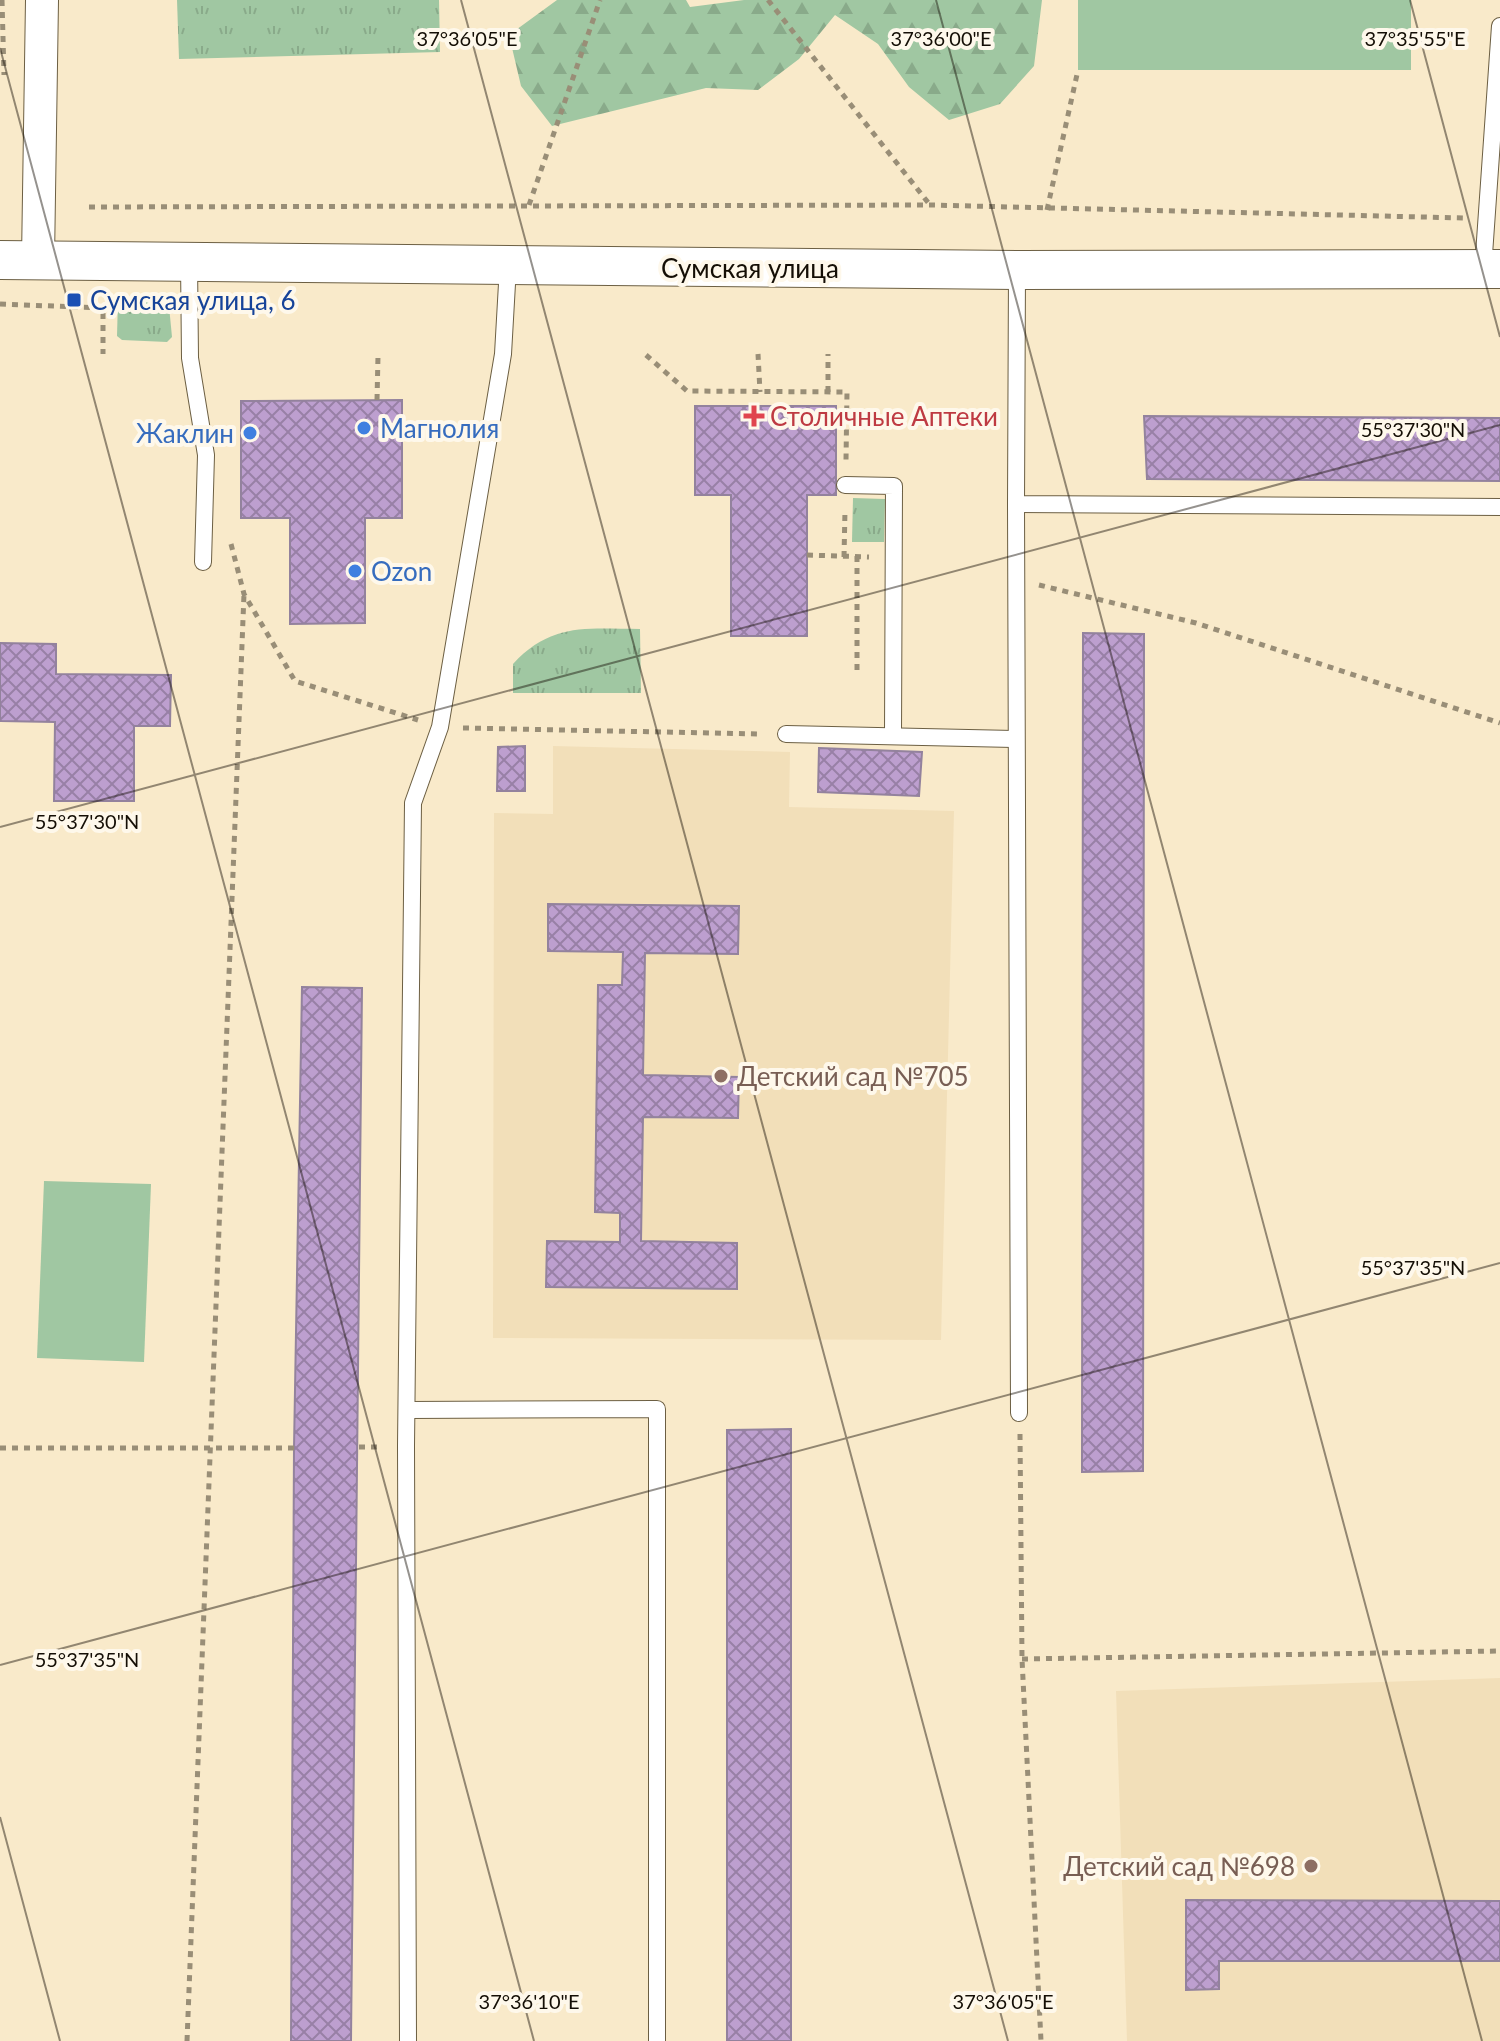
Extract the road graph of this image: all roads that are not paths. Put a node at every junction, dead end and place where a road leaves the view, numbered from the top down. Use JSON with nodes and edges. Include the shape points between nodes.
{"nodes":[{"id":1,"x":42,"y":0,"type":"edge"},
{"id":2,"x":1500,"y":26,"type":"edge"},
{"id":3,"x":38,"y":259,"type":"junction"},
{"id":4,"x":0,"y":260,"type":"edge"},
{"id":5,"x":189,"y":260,"type":"junction"},
{"id":6,"x":508,"y":266,"type":"junction"},
{"id":7,"x":1491,"y":269,"type":"edge"},
{"id":8,"x":1017,"y":270,"type":"junction"},
{"id":9,"x":845,"y":485,"type":"road end"},
{"id":10,"x":1016,"y":504,"type":"junction"},
{"id":11,"x":1500,"y":507,"type":"edge"},
{"id":12,"x":203,"y":562,"type":"dead end"},
{"id":13,"x":786,"y":734,"type":"dead end"},
{"id":14,"x":893,"y":736,"type":"junction"},
{"id":15,"x":1014,"y":739,"type":"junction"},
{"id":16,"x":408,"y":1410,"type":"junction"},
{"id":17,"x":1019,"y":1413,"type":"road end"},
{"id":18,"x":408,"y":2041,"type":"edge"},
{"id":19,"x":657,"y":2041,"type":"edge"}],
"edges":[{"from":1,"to":3,"type":"street"},
{"from":2,"to":7,"type":"lane","via":[[1486,219]]},
{"from":3,"to":4,"type":"street","name":"Сумская улица"},
{"from":3,"to":5,"type":"street","name":"Сумская улица"},
{"from":5,"to":6,"type":"street","name":"Сумская улица"},
{"from":5,"to":12,"type":"lane","via":[[190,358],[206,455]]},
{"from":6,"to":8,"type":"street","name":"Сумская улица"},
{"from":6,"to":16,"type":"lane","via":[[503,354],[440,727],[413,803]]},
{"from":7,"to":8,"type":"street","name":"Сумская улица"},
{"from":8,"to":10,"type":"lane"},
{"from":9,"to":14,"type":"lane","via":[[894,486]]},
{"from":10,"to":11,"type":"lane"},
{"from":10,"to":15,"type":"lane"},
{"from":13,"to":14,"type":"lane"},
{"from":14,"to":15,"type":"lane"},
{"from":15,"to":17,"type":"lane"},
{"from":16,"to":18,"type":"lane"},
{"from":16,"to":19,"type":"lane","via":[[657,1409]]}]}
